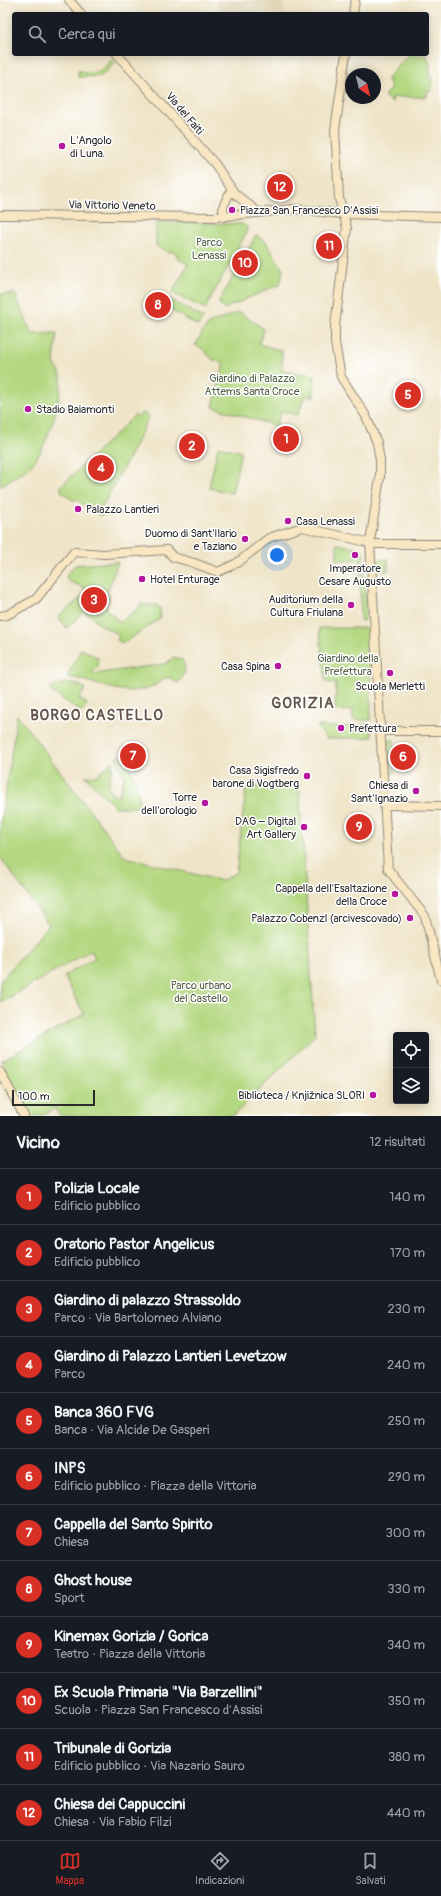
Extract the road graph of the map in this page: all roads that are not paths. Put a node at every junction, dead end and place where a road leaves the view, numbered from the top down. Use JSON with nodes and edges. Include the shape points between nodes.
{"nodes":[{"id":1,"x":69,"y":0,"type":"edge"},
{"id":2,"x":355,"y":0,"type":"edge"},
{"id":3,"x":79,"y":12,"type":"edge"},
{"id":4,"x":353,"y":12,"type":"edge"},
{"id":5,"x":119,"y":56,"type":"edge"},
{"id":6,"x":346,"y":56,"type":"edge"},
{"id":7,"x":233,"y":192,"type":"junction"},
{"id":8,"x":251,"y":214,"type":"junction"},
{"id":9,"x":344,"y":214,"type":"junction"},
{"id":10,"x":0,"y":215,"type":"edge"},
{"id":11,"x":224,"y":217,"type":"junction"},
{"id":12,"x":441,"y":217,"type":"edge"},
{"id":13,"x":370,"y":542,"type":"junction"},
{"id":14,"x":441,"y":544,"type":"edge"},
{"id":15,"x":0,"y":616,"type":"edge"},
{"id":16,"x":380,"y":731,"type":"junction"},
{"id":17,"x":441,"y":731,"type":"edge"},
{"id":18,"x":385,"y":805,"type":"junction"},
{"id":19,"x":441,"y":806,"type":"edge"},
{"id":20,"x":441,"y":980,"type":"edge"},
{"id":21,"x":0,"y":1072,"type":"edge"},
{"id":22,"x":24,"y":1116,"type":"edge"}],
"edges":[{"from":1,"to":3,"type":"main road"},
{"from":2,"to":4,"type":"main road"},
{"from":5,"to":7,"type":"main road","name":"Via del Faiti","via":[[214,164]]},
{"from":6,"to":9,"type":"main road","via":[[335,130],[339,198]]},
{"from":7,"to":8,"type":"main road"},
{"from":7,"to":8,"type":"main road"},
{"from":7,"to":11,"type":"main road","via":[[223,207]]},
{"from":8,"to":9,"type":"main road","via":[[294,209]]},
{"from":8,"to":11,"type":"main road"},
{"from":9,"to":12,"type":"main road"},
{"from":9,"to":13,"type":"main road","via":[[347,228],[335,343],[341,377],[366,416],[374,434],[380,460]]},
{"from":10,"to":11,"type":"main road","name":"Via Vittorio Veneto"},
{"from":13,"to":14,"type":"main road"},
{"from":13,"to":15,"type":"main road","via":[[302,527],[269,538],[238,563],[218,572],[174,557],[167,550],[104,554],[74,552],[36,599],[7,615]]},
{"from":13,"to":16,"type":"main road"},
{"from":16,"to":17,"type":"main road"},
{"from":16,"to":18,"type":"main road"},
{"from":18,"to":19,"type":"main road"},
{"from":18,"to":20,"type":"main road","via":[[388,869],[425,916]]},
{"from":21,"to":22,"type":"main road"}]}
